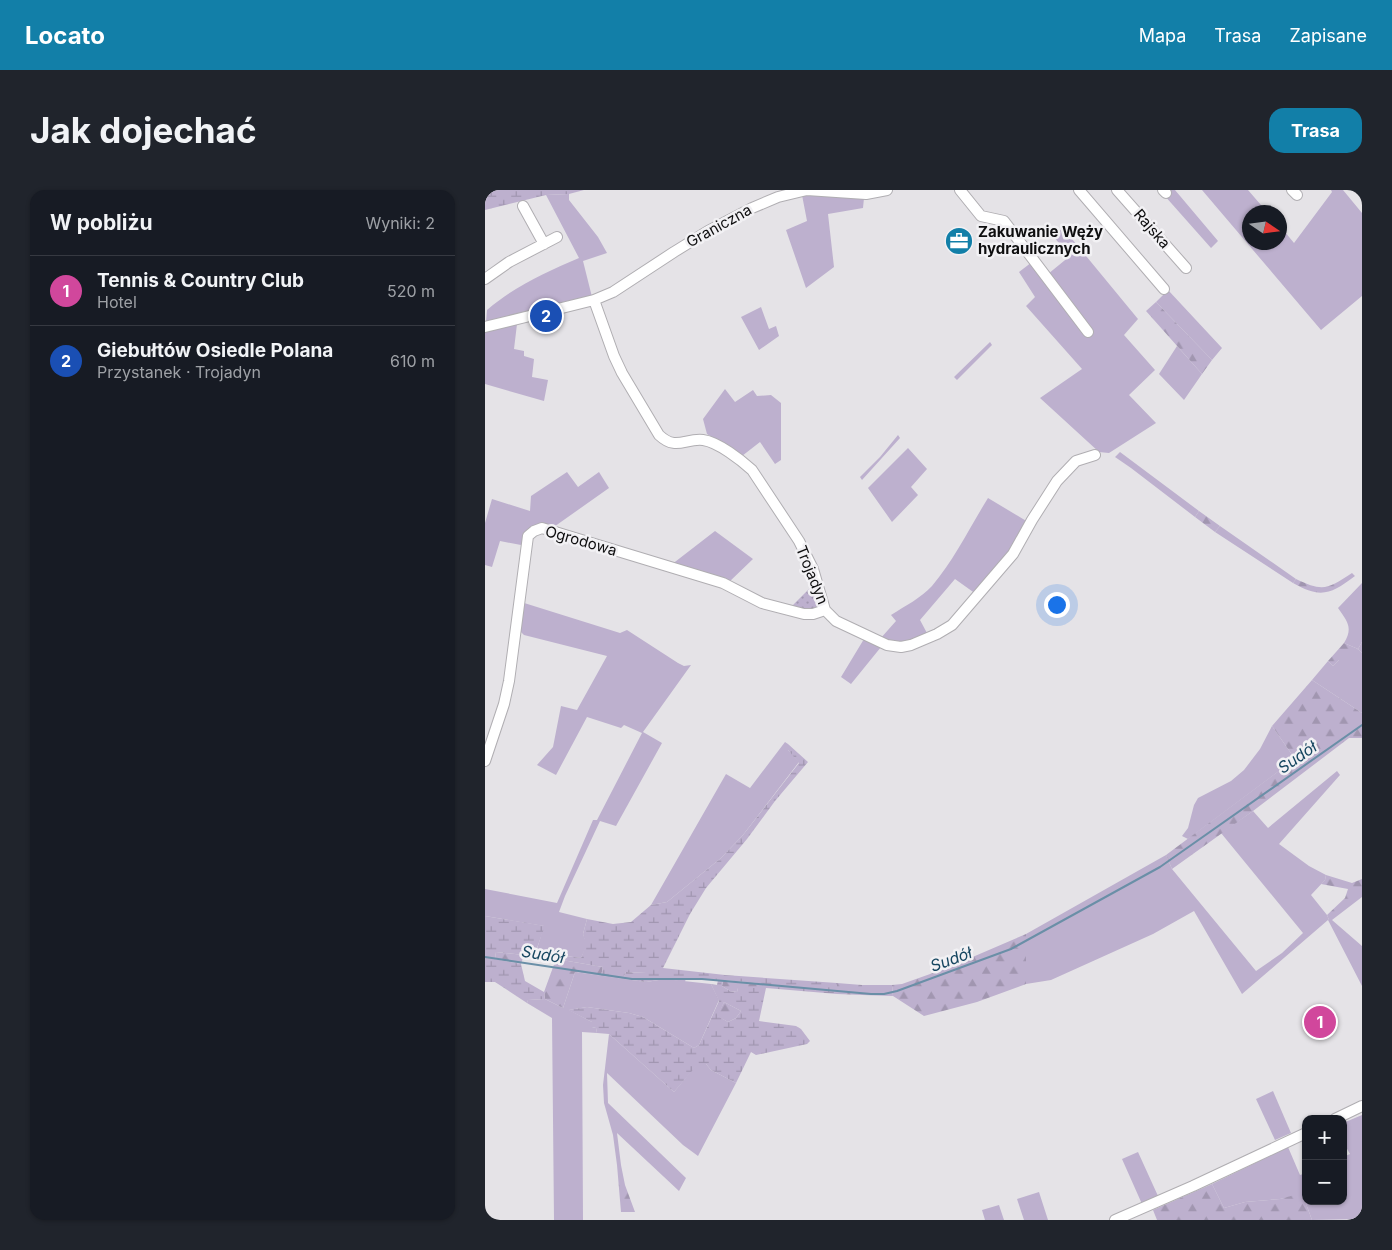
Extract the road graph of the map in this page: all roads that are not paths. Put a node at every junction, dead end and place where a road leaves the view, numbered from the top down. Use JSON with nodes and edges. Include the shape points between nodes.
{"nodes":[{"id":1,"x":887,"y":190,"type":"edge"},
{"id":2,"x":960,"y":190,"type":"edge"},
{"id":3,"x":1079,"y":190,"type":"edge"},
{"id":4,"x":1117,"y":190,"type":"edge"},
{"id":5,"x":523,"y":206,"type":"dead end"},
{"id":6,"x":557,"y":237,"type":"dead end"},
{"id":7,"x":544,"y":244,"type":"junction"},
{"id":8,"x":1186,"y":268,"type":"dead end"},
{"id":9,"x":485,"y":279,"type":"edge"},
{"id":10,"x":1164,"y":289,"type":"dead end"},
{"id":11,"x":594,"y":300,"type":"junction"},
{"id":12,"x":485,"y":327,"type":"edge"},
{"id":13,"x":1088,"y":332,"type":"dead end"},
{"id":14,"x":1095,"y":455,"type":"dead end"},
{"id":15,"x":825,"y":610,"type":"junction"},
{"id":16,"x":485,"y":761,"type":"edge"},
{"id":17,"x":1362,"y":1106,"type":"edge"},
{"id":18,"x":1343,"y":1115,"type":"edge"},
{"id":19,"x":1302,"y":1134,"type":"edge"},
{"id":20,"x":1115,"y":1220,"type":"edge"}],
"edges":[{"from":1,"to":11,"type":"street","name":"Graniczna","via":[[866,194],[807,190],[769,200],[708,231],[613,292]]},
{"from":2,"to":13,"type":"street","via":[[981,216],[1004,221]]},
{"from":3,"to":10,"type":"street"},
{"from":4,"to":8,"type":"street","name":"Rajska"},
{"from":5,"to":7,"type":"street"},
{"from":6,"to":7,"type":"street"},
{"from":7,"to":9,"type":"street"},
{"from":11,"to":12,"type":"street","name":"Graniczna"},
{"from":11,"to":15,"type":"street","name":"Trojadyn","via":[[622,373],[659,435],[673,443],[711,442],[752,470],[799,541],[813,569]]},
{"from":14,"to":15,"type":"street","name":"Trojadyn","via":[[1076,461],[1057,481],[1013,554],[962,614],[937,634],[911,646],[891,646],[837,621]]},
{"from":15,"to":16,"type":"street","name":"Ogrodowa","via":[[804,614],[762,603],[723,583],[542,528],[534,531],[528,536],[504,704]]},
{"from":17,"to":18,"type":"street"},
{"from":19,"to":20,"type":"street"}]}
